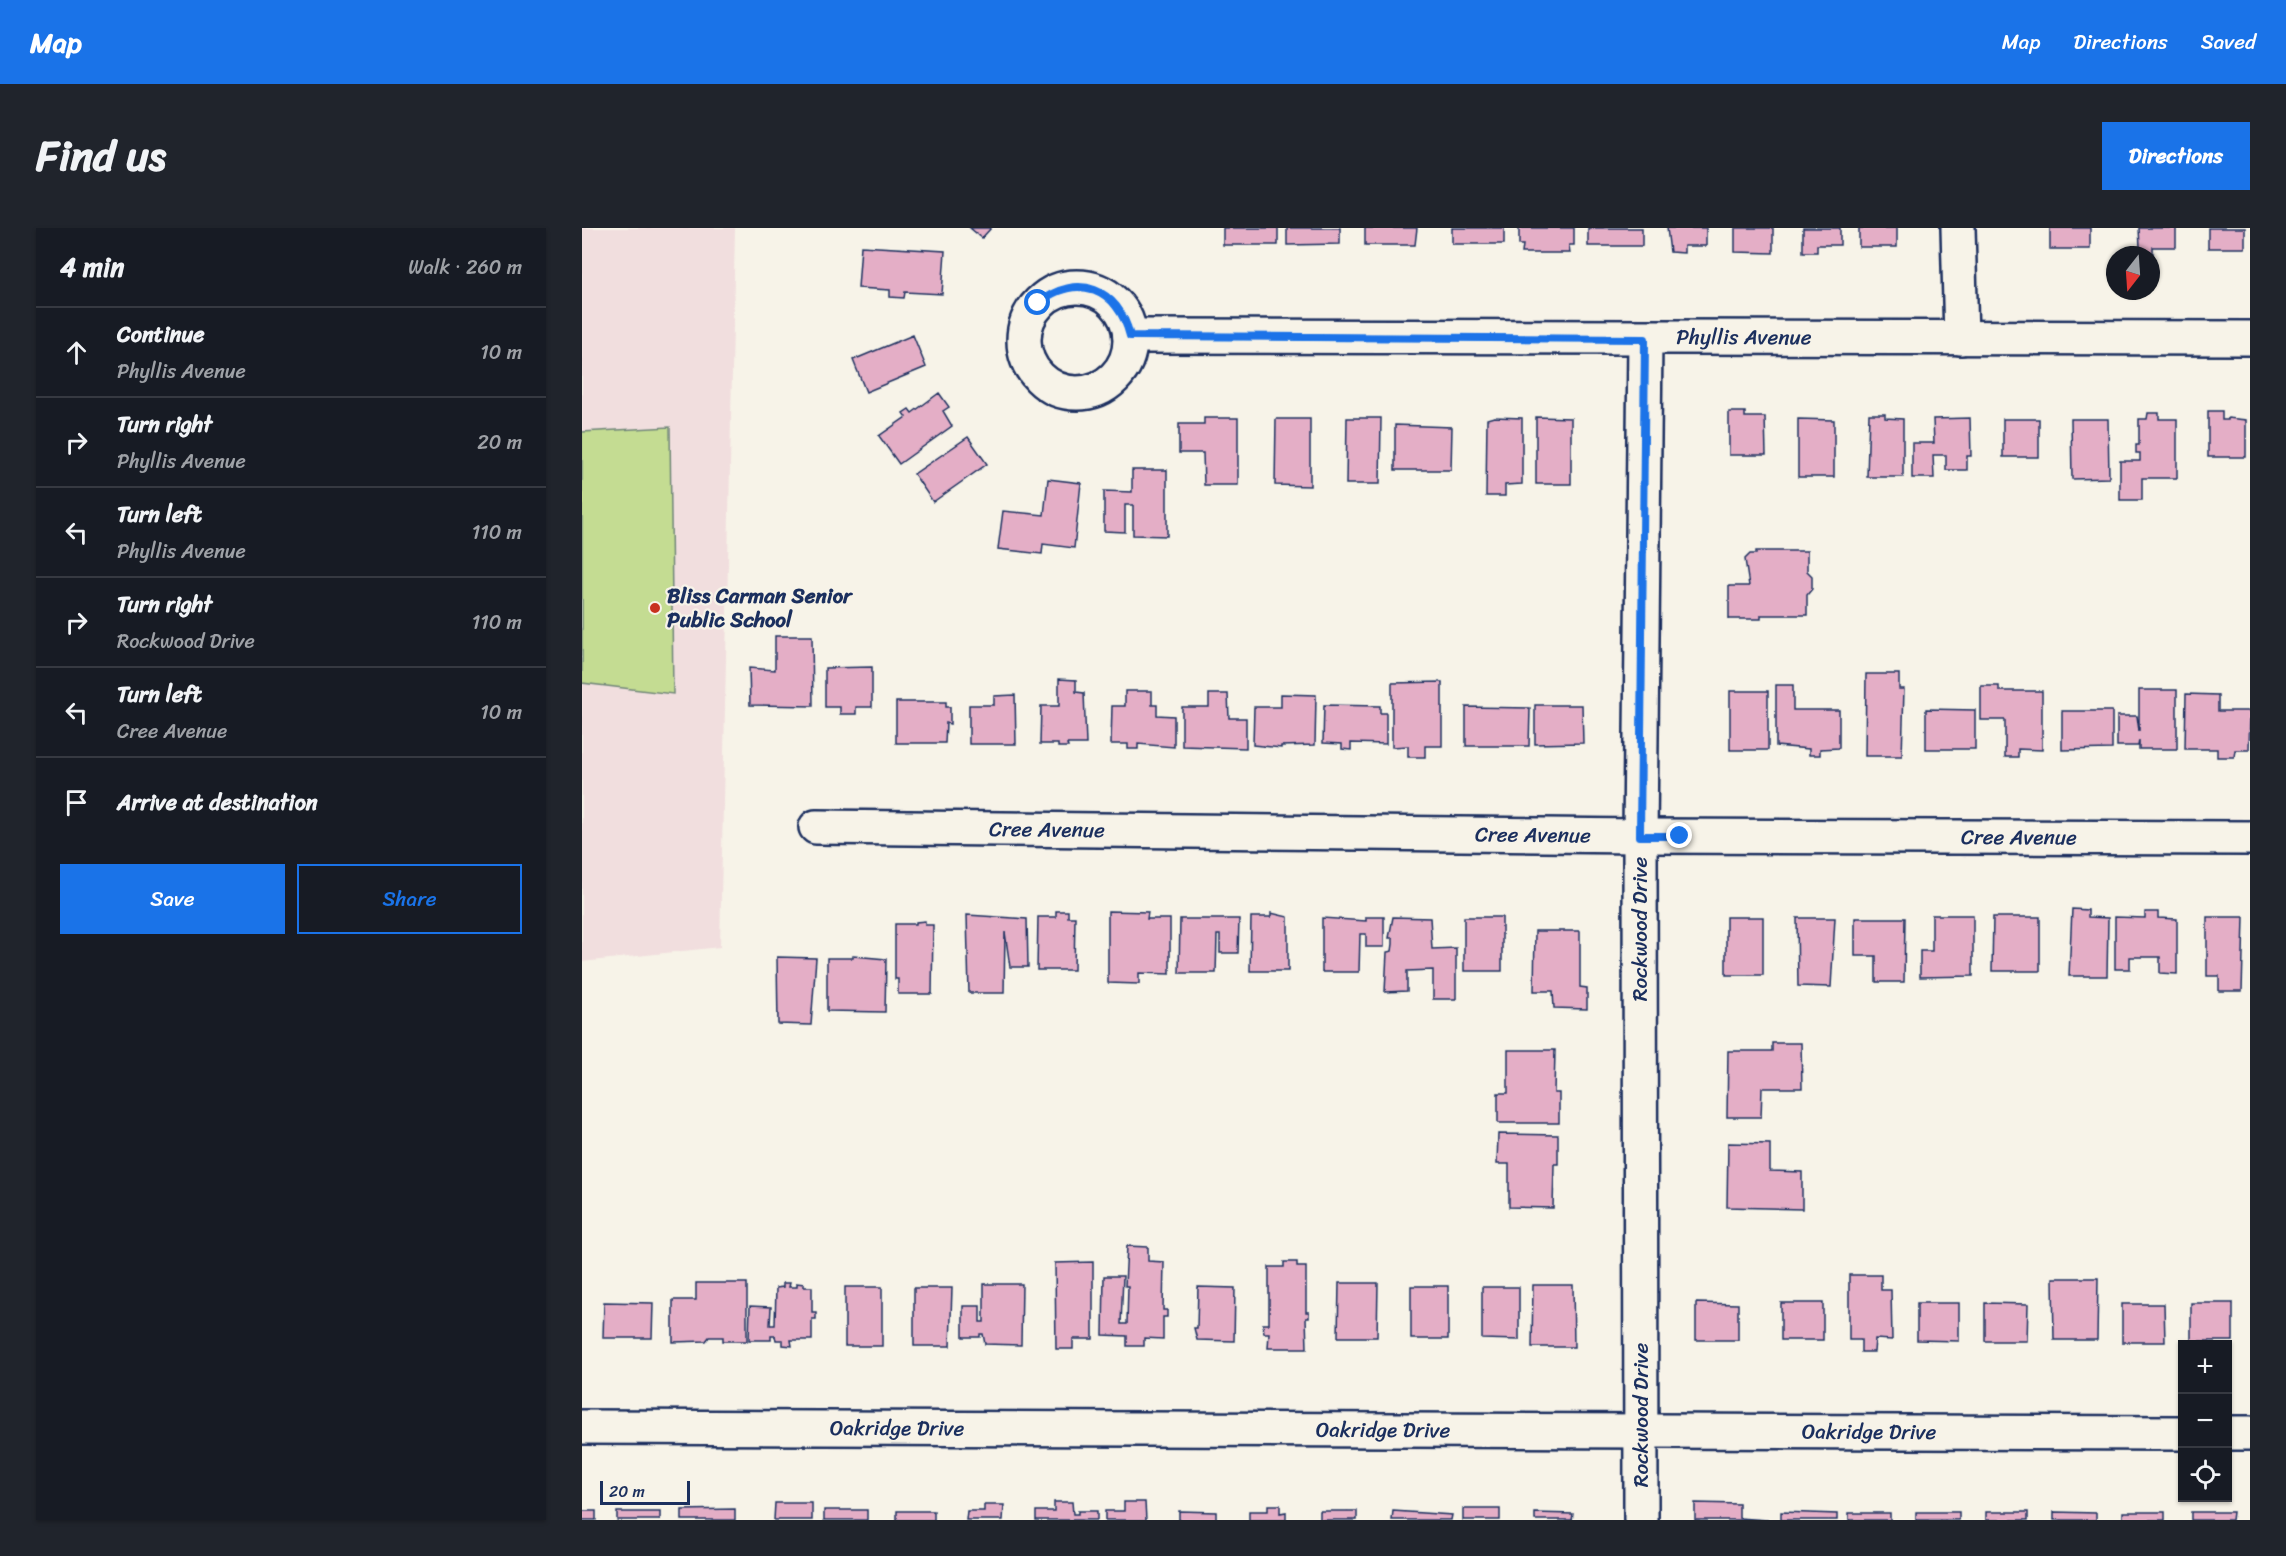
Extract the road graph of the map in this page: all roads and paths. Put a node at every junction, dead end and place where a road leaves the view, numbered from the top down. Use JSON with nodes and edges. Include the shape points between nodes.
{"nodes":[{"id":1,"x":1958,"y":228,"type":"edge"},
{"id":2,"x":1130,"y":336,"type":"dead end"},
{"id":3,"x":1961,"y":338,"type":"junction"},
{"id":4,"x":2250,"y":338,"type":"edge"},
{"id":5,"x":1645,"y":339,"type":"junction"},
{"id":6,"x":816,"y":828,"type":"dead end"},
{"id":7,"x":1640,"y":836,"type":"junction"},
{"id":8,"x":2250,"y":838,"type":"edge"},
{"id":9,"x":582,"y":1428,"type":"edge"},
{"id":10,"x":1642,"y":1431,"type":"junction"},
{"id":11,"x":2178,"y":1433,"type":"edge"},
{"id":12,"x":2232,"y":1433,"type":"edge"},
{"id":13,"x":2250,"y":1433,"type":"edge"},
{"id":14,"x":1641,"y":1520,"type":"edge"}],
"edges":[{"from":1,"to":3,"type":"street"},
{"from":2,"to":5,"type":"street","name":"Phyllis Avenue"},
{"from":3,"to":4,"type":"street","name":"Phyllis Avenue"},
{"from":3,"to":5,"type":"street","name":"Phyllis Avenue"},
{"from":5,"to":7,"type":"street","name":"Rockwood Drive"},
{"from":6,"to":7,"type":"street","name":"Cree Avenue"},
{"from":7,"to":8,"type":"street","name":"Cree Avenue"},
{"from":7,"to":10,"type":"street","name":"Rockwood Drive"},
{"from":9,"to":10,"type":"street","name":"Oakridge Drive"},
{"from":10,"to":11,"type":"street","name":"Oakridge Drive"},
{"from":10,"to":14,"type":"street","name":"Rockwood Drive"},
{"from":12,"to":13,"type":"street"}]}
